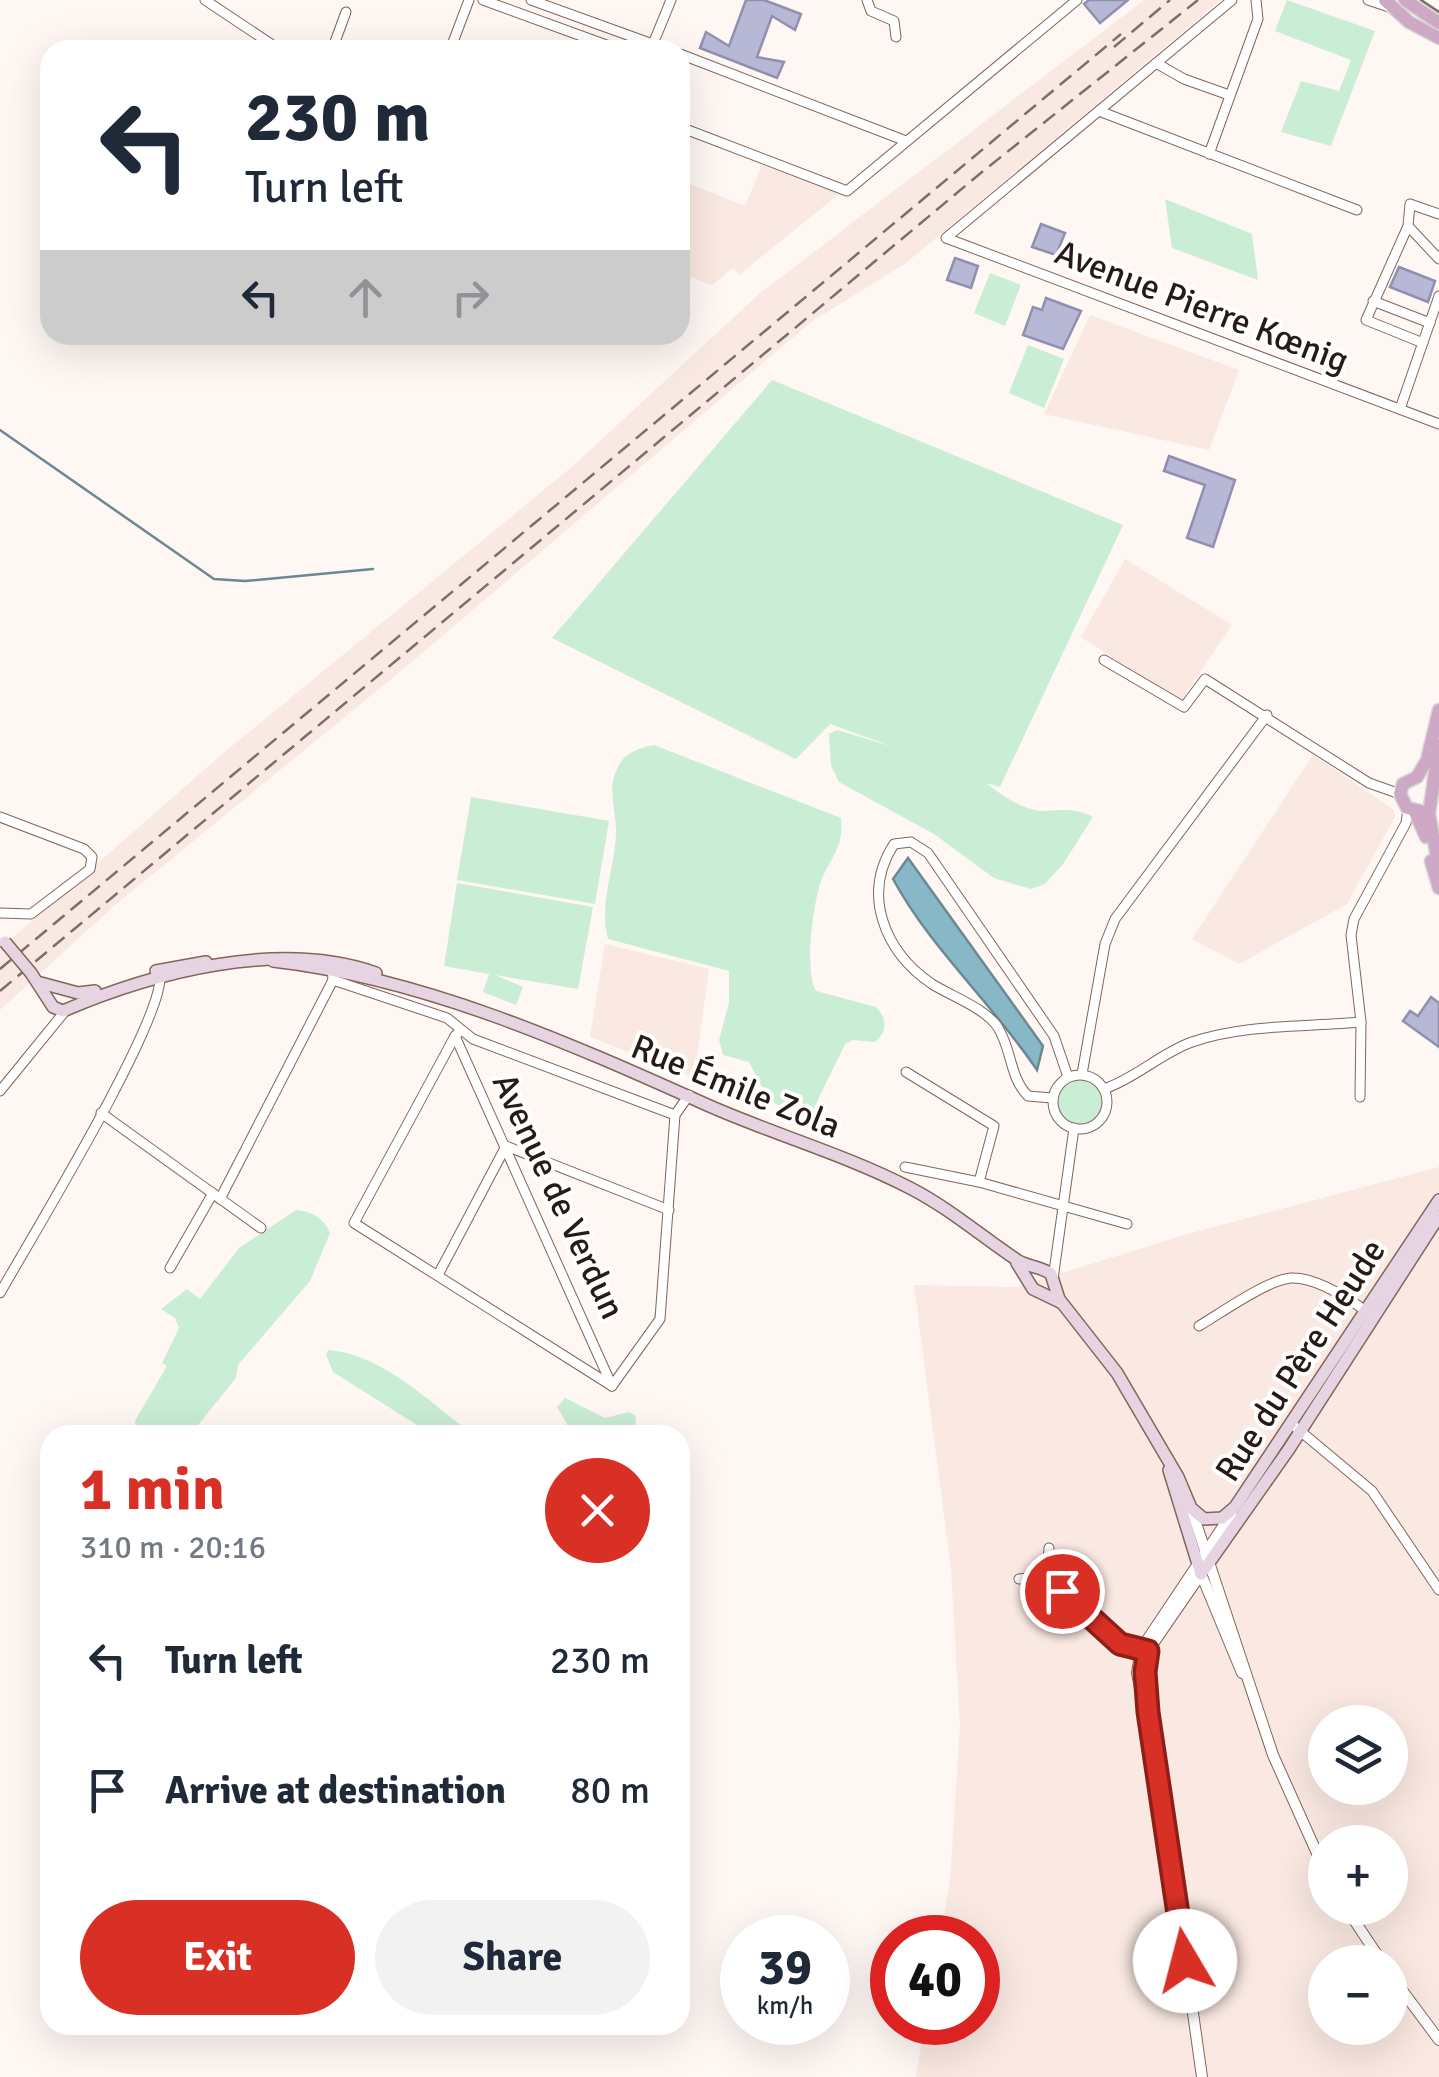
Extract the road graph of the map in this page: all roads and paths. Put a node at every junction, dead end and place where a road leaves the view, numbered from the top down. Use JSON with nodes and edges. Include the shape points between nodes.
{"nodes":[{"id":1,"x":205,"y":0,"type":"edge"},
{"id":2,"x":469,"y":0,"type":"edge"},
{"id":3,"x":483,"y":0,"type":"edge"},
{"id":4,"x":531,"y":0,"type":"edge"},
{"id":5,"x":672,"y":0,"type":"edge"},
{"id":6,"x":868,"y":0,"type":"edge"},
{"id":7,"x":1077,"y":0,"type":"edge"},
{"id":8,"x":1232,"y":0,"type":"edge"},
{"id":9,"x":1256,"y":0,"type":"edge"},
{"id":10,"x":1368,"y":0,"type":"edge"},
{"id":11,"x":1394,"y":3,"type":"edge"},
{"id":12,"x":346,"y":12,"type":"dead end"},
{"id":13,"x":1433,"y":20,"type":"edge"},
{"id":14,"x":896,"y":37,"type":"dead end"},
{"id":15,"x":1439,"y":38,"type":"edge"},
{"id":16,"x":265,"y":40,"type":"edge"},
{"id":17,"x":336,"y":40,"type":"edge"},
{"id":18,"x":454,"y":40,"type":"edge"},
{"id":19,"x":593,"y":40,"type":"edge"},
{"id":20,"x":634,"y":40,"type":"edge"},
{"id":21,"x":650,"y":40,"type":"edge"},
{"id":22,"x":690,"y":58,"type":"edge"},
{"id":23,"x":1156,"y":63,"type":"junction"},
{"id":24,"x":1229,"y":95,"type":"junction"},
{"id":25,"x":1099,"y":110,"type":"junction"},
{"id":26,"x":690,"y":131,"type":"edge"},
{"id":27,"x":906,"y":141,"type":"junction"},
{"id":28,"x":1208,"y":154,"type":"junction"},
{"id":29,"x":1357,"y":210,"type":"dead end"},
{"id":30,"x":1439,"y":214,"type":"edge"},
{"id":31,"x":1408,"y":226,"type":"junction"},
{"id":32,"x":1439,"y":259,"type":"edge"},
{"id":33,"x":1439,"y":296,"type":"edge"},
{"id":34,"x":1374,"y":301,"type":"junction"},
{"id":35,"x":1430,"y":323,"type":"junction"},
{"id":36,"x":1423,"y":343,"type":"junction"},
{"id":37,"x":1400,"y":409,"type":"junction"},
{"id":38,"x":1439,"y":424,"type":"edge"},
{"id":39,"x":1104,"y":660,"type":"dead end"},
{"id":40,"x":1439,"y":710,"type":"edge"},
{"id":41,"x":1266,"y":716,"type":"junction"},
{"id":42,"x":1439,"y":746,"type":"edge"},
{"id":43,"x":1417,"y":777,"type":"junction"},
{"id":44,"x":1433,"y":788,"type":"junction"},
{"id":45,"x":1400,"y":794,"type":"junction"},
{"id":46,"x":1430,"y":807,"type":"junction"},
{"id":47,"x":1412,"y":810,"type":"junction"},
{"id":48,"x":0,"y":818,"type":"edge"},
{"id":49,"x":1439,"y":868,"type":"edge"},
{"id":50,"x":1439,"y":888,"type":"edge"},
{"id":51,"x":0,"y":913,"type":"edge"},
{"id":52,"x":3,"y":940,"type":"edge"},
{"id":53,"x":334,"y":970,"type":"junction"},
{"id":54,"x":159,"y":974,"type":"junction"},
{"id":55,"x":34,"y":977,"type":"junction"},
{"id":56,"x":64,"y":990,"type":"junction"},
{"id":57,"x":60,"y":1007,"type":"junction"},
{"id":58,"x":1361,"y":1022,"type":"junction"},
{"id":59,"x":458,"y":1033,"type":"junction"},
{"id":60,"x":906,"y":1072,"type":"dead end"},
{"id":61,"x":1082,"y":1074,"type":"junction"},
{"id":62,"x":1068,"y":1077,"type":"junction"},
{"id":63,"x":1104,"y":1089,"type":"junction"},
{"id":64,"x":0,"y":1090,"type":"edge"},
{"id":65,"x":689,"y":1094,"type":"junction"},
{"id":66,"x":1360,"y":1097,"type":"dead end"},
{"id":67,"x":1052,"y":1098,"type":"junction"},
{"id":68,"x":101,"y":1113,"type":"junction"},
{"id":69,"x":675,"y":1116,"type":"junction"},
{"id":70,"x":1074,"y":1128,"type":"junction"},
{"id":71,"x":506,"y":1146,"type":"junction"},
{"id":72,"x":905,"y":1167,"type":"dead end"},
{"id":73,"x":979,"y":1182,"type":"junction"},
{"id":74,"x":217,"y":1196,"type":"junction"},
{"id":75,"x":1439,"y":1200,"type":"edge"},
{"id":76,"x":1066,"y":1208,"type":"junction"},
{"id":77,"x":669,"y":1210,"type":"junction"},
{"id":78,"x":1439,"y":1216,"type":"edge"},
{"id":79,"x":1127,"y":1224,"type":"dead end"},
{"id":80,"x":261,"y":1228,"type":"dead end"},
{"id":81,"x":1012,"y":1256,"type":"junction"},
{"id":82,"x":1058,"y":1258,"type":"junction"},
{"id":83,"x":170,"y":1268,"type":"dead end"},
{"id":84,"x":1040,"y":1269,"type":"junction"},
{"id":85,"x":438,"y":1275,"type":"junction"},
{"id":86,"x":1030,"y":1281,"type":"junction"},
{"id":87,"x":1053,"y":1281,"type":"junction"},
{"id":88,"x":1040,"y":1292,"type":"junction"},
{"id":89,"x":0,"y":1294,"type":"edge"},
{"id":90,"x":1063,"y":1305,"type":"junction"},
{"id":91,"x":1369,"y":1313,"type":"junction"},
{"id":92,"x":1199,"y":1326,"type":"dead end"},
{"id":93,"x":612,"y":1386,"type":"junction"},
{"id":94,"x":1297,"y":1428,"type":"junction"},
{"id":95,"x":1166,"y":1456,"type":"junction"},
{"id":96,"x":1191,"y":1508,"type":"junction"},
{"id":97,"x":1236,"y":1508,"type":"junction"},
{"id":98,"x":1049,"y":1548,"type":"dead end"},
{"id":99,"x":1203,"y":1558,"type":"junction"},
{"id":100,"x":1047,"y":1576,"type":"junction"},
{"id":101,"x":1019,"y":1579,"type":"dead end"},
{"id":102,"x":1439,"y":1590,"type":"edge"},
{"id":103,"x":1181,"y":1603,"type":"junction"},
{"id":104,"x":1212,"y":1604,"type":"junction"},
{"id":105,"x":1143,"y":1654,"type":"junction"},
{"id":106,"x":1250,"y":1692,"type":"junction"},
{"id":107,"x":1308,"y":1835,"type":"edge"},
{"id":108,"x":1408,"y":1998,"type":"edge"},
{"id":109,"x":1439,"y":2040,"type":"edge"},
{"id":110,"x":1202,"y":2077,"type":"edge"}],
"edges":[{"from":1,"to":16,"type":"street"},
{"from":2,"to":18,"type":"street"},
{"from":3,"to":19,"type":"street"},
{"from":4,"to":20,"type":"street"},
{"from":5,"to":21,"type":"street"},
{"from":6,"to":14,"type":"street","via":[[868,9],[894,21]]},
{"from":7,"to":27,"type":"street"},
{"from":8,"to":23,"type":"street"},
{"from":9,"to":24,"type":"street","via":[[1258,18]]},
{"from":10,"to":11,"type":"street"},
{"from":11,"to":13,"type":"main road"},
{"from":11,"to":13,"type":"main road","via":[[1405,18]]},
{"from":12,"to":17,"type":"street"},
{"from":13,"to":15,"type":"main road"},
{"from":22,"to":27,"type":"street"},
{"from":23,"to":24,"type":"street"},
{"from":23,"to":25,"type":"street"},
{"from":24,"to":28,"type":"street"},
{"from":25,"to":28,"type":"street"},
{"from":25,"to":37,"type":"street","name":"Avenue Pierre Kœnig","via":[[946,238]]},
{"from":26,"to":27,"type":"street","via":[[848,191]]},
{"from":28,"to":29,"type":"street"},
{"from":30,"to":31,"type":"street","via":[[1410,204]]},
{"from":31,"to":32,"type":"street"},
{"from":31,"to":34,"type":"street"},
{"from":33,"to":35,"type":"street"},
{"from":34,"to":35,"type":"street"},
{"from":34,"to":36,"type":"street","via":[[1366,320]]},
{"from":35,"to":36,"type":"street"},
{"from":36,"to":37,"type":"street"},
{"from":37,"to":38,"type":"street","name":"Avenue Pierre Kœnig"},
{"from":39,"to":41,"type":"street","via":[[1184,708],[1205,679]]},
{"from":40,"to":43,"type":"main road"},
{"from":41,"to":45,"type":"street","via":[[1369,783]]},
{"from":41,"to":61,"type":"street","via":[[1115,919]]},
{"from":42,"to":44,"type":"main road"},
{"from":43,"to":44,"type":"main road"},
{"from":43,"to":45,"type":"main road"},
{"from":44,"to":46,"type":"main road"},
{"from":45,"to":47,"type":"main road"},
{"from":46,"to":47,"type":"main road"},
{"from":46,"to":49,"type":"main road"},
{"from":47,"to":50,"type":"main road","via":[[1426,835]]},
{"from":47,"to":58,"type":"street","via":[[1354,919]]},
{"from":48,"to":51,"type":"street","via":[[92,857],[90,869],[31,914]]},
{"from":52,"to":55,"type":"main road","bridge":true},
{"from":53,"to":54,"type":"main road","name":"Rue Émile Zola","via":[[302,957],[203,962]]},
{"from":53,"to":59,"type":"street","via":[[447,1018]]},
{"from":53,"to":65,"type":"main road","name":"Rue Émile Zola","via":[[426,993]]},
{"from":53,"to":74,"type":"street"},
{"from":54,"to":56,"type":"main road","name":"Rue Émile Zola","via":[[90,993]]},
{"from":54,"to":57,"type":"main road","name":"Rue Émile Zola"},
{"from":54,"to":68,"type":"street","via":[[142,1030]]},
{"from":55,"to":56,"type":"main road"},
{"from":55,"to":57,"type":"main road"},
{"from":56,"to":57,"type":"main road"},
{"from":56,"to":57,"type":"main road","via":[[73,999]]},
{"from":57,"to":64,"type":"street","via":[[55,1026]]},
{"from":58,"to":63,"type":"street","via":[[1216,1034]]},
{"from":58,"to":66,"type":"street"},
{"from":59,"to":69,"type":"street"},
{"from":59,"to":71,"type":"street","name":"Avenue de Verdun"},
{"from":59,"to":85,"type":"street","via":[[354,1223]]},
{"from":60,"to":73,"type":"street","via":[[994,1126]]},
{"from":61,"to":62,"type":"street"},
{"from":61,"to":63,"type":"street"},
{"from":62,"to":67,"type":"street"},
{"from":62,"to":67,"type":"street","via":[[1054,1036],[928,852],[910,842],[894,844],[877,894],[899,957],[997,1027],[1018,1086],[1028,1096]]},
{"from":63,"to":70,"type":"street","via":[[1104,1114],[1092,1126]]},
{"from":65,"to":69,"type":"street"},
{"from":65,"to":81,"type":"main road","name":"Rue Émile Zola","via":[[908,1188]]},
{"from":67,"to":70,"type":"street","via":[[1060,1121]]},
{"from":68,"to":74,"type":"street"},
{"from":68,"to":89,"type":"street"},
{"from":69,"to":77,"type":"street"},
{"from":70,"to":76,"type":"street"},
{"from":71,"to":77,"type":"street"},
{"from":71,"to":85,"type":"street"},
{"from":71,"to":93,"type":"street","name":"Avenue de Verdun"},
{"from":72,"to":73,"type":"street"},
{"from":73,"to":76,"type":"street"},
{"from":74,"to":80,"type":"street"},
{"from":74,"to":83,"type":"street"},
{"from":75,"to":91,"type":"main road","name":"Rue du Père Heude"},
{"from":76,"to":79,"type":"street"},
{"from":76,"to":82,"type":"street"},
{"from":77,"to":93,"type":"street","via":[[660,1318]]},
{"from":78,"to":91,"type":"main road","name":"Rue du Père Heude"},
{"from":81,"to":84,"type":"main road","name":"Rue Émile Zola"},
{"from":81,"to":86,"type":"main road","name":"Rue Émile Zola"},
{"from":82,"to":84,"type":"street"},
{"from":82,"to":87,"type":"street"},
{"from":84,"to":86,"type":"main road"},
{"from":84,"to":87,"type":"main road"},
{"from":85,"to":93,"type":"street"},
{"from":86,"to":88,"type":"main road","name":"Rue Émile Zola"},
{"from":87,"to":88,"type":"main road"},
{"from":87,"to":90,"type":"main road"},
{"from":88,"to":90,"type":"main road"},
{"from":90,"to":95,"type":"main road","via":[[1117,1372]]},
{"from":91,"to":92,"type":"street","via":[[1291,1278]]},
{"from":91,"to":94,"type":"main road","name":"Rue du Père Heude"},
{"from":94,"to":97,"type":"main road","name":"Rue du Père Heude"},
{"from":94,"to":99,"type":"main road","name":"Rue du Père Heude"},
{"from":94,"to":102,"type":"street","via":[[1372,1490]]},
{"from":95,"to":96,"type":"main road"},
{"from":95,"to":99,"type":"main road"},
{"from":96,"to":97,"type":"main road","via":[[1212,1520]]},
{"from":96,"to":99,"type":"street"},
{"from":97,"to":99,"type":"street","name":"Rue du Père Heude"},
{"from":98,"to":100,"type":"street"},
{"from":99,"to":103,"type":"street"},
{"from":99,"to":104,"type":"street"},
{"from":99,"to":105,"type":"street"},
{"from":99,"to":106,"type":"street","via":[[1243,1656]]},
{"from":100,"to":101,"type":"street"},
{"from":100,"to":105,"type":"street","via":[[1120,1644]]},
{"from":103,"to":104,"type":"street","via":[[1198,1598]]},
{"from":103,"to":105,"type":"street"},
{"from":104,"to":106,"type":"street"},
{"from":105,"to":110,"type":"street"},
{"from":106,"to":107,"type":"street"},
{"from":108,"to":109,"type":"street"}]}
